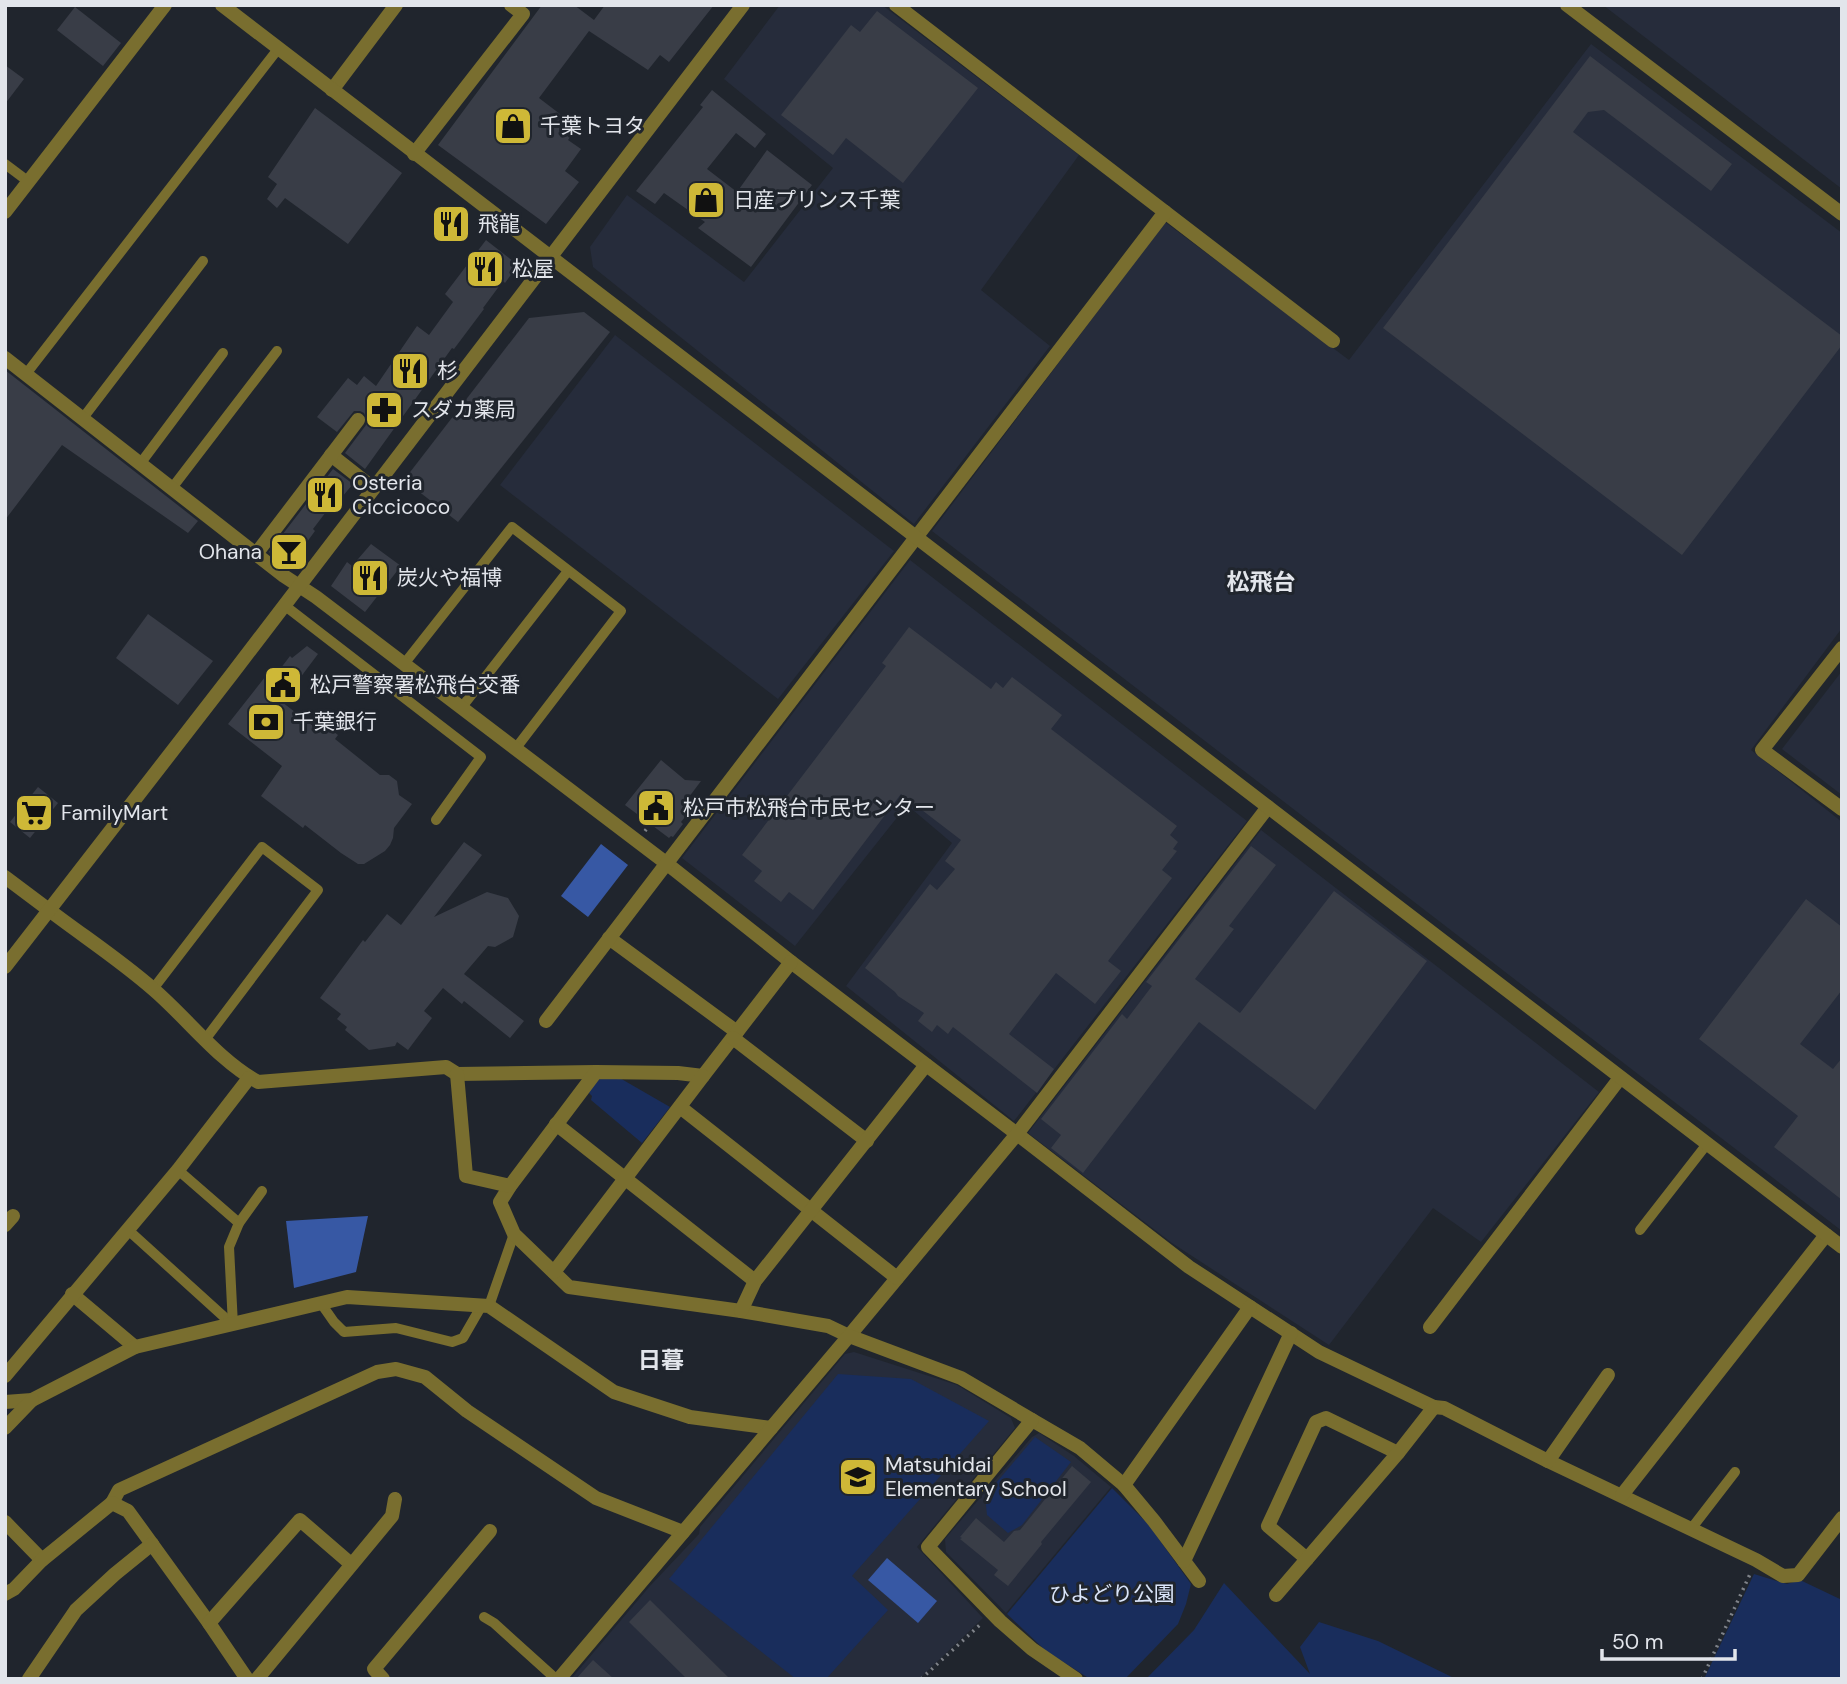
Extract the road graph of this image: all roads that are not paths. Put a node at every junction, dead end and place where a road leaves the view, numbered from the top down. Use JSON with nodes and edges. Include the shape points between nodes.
{"nodes":[{"id":1,"x":165,"y":5,"type":"edge"},
{"id":2,"x":222,"y":5,"type":"edge"},
{"id":3,"x":396,"y":5,"type":"edge"},
{"id":4,"x":512,"y":5,"type":"edge"},
{"id":5,"x":743,"y":5,"type":"edge"},
{"id":6,"x":896,"y":5,"type":"edge"},
{"id":7,"x":1567,"y":5,"type":"edge"},
{"id":8,"x":278,"y":49,"type":"junction"},
{"id":9,"x":332,"y":90,"type":"junction"},
{"id":10,"x":414,"y":153,"type":"junction"},
{"id":11,"x":5,"y":164,"type":"edge"},
{"id":12,"x":29,"y":182,"type":"junction"},
{"id":13,"x":5,"y":212,"type":"edge"},
{"id":14,"x":1165,"y":212,"type":"junction"},
{"id":15,"x":1842,"y":214,"type":"edge"},
{"id":16,"x":551,"y":257,"type":"junction"},
{"id":17,"x":203,"y":261,"type":"dead end"},
{"id":18,"x":1334,"y":341,"type":"dead end"},
{"id":19,"x":277,"y":351,"type":"dead end"},
{"id":20,"x":223,"y":353,"type":"dead end"},
{"id":21,"x":5,"y":358,"type":"edge"},
{"id":22,"x":26,"y":374,"type":"junction"},
{"id":23,"x":83,"y":418,"type":"junction"},
{"id":24,"x":358,"y":420,"type":"dead end"},
{"id":25,"x":331,"y":455,"type":"junction"},
{"id":26,"x":140,"y":464,"type":"junction"},
{"id":27,"x":172,"y":488,"type":"junction"},
{"id":28,"x":373,"y":488,"type":"junction"},
{"id":29,"x":916,"y":537,"type":"junction"},
{"id":30,"x":256,"y":554,"type":"junction"},
{"id":31,"x":568,"y":571,"type":"junction"},
{"id":32,"x":299,"y":586,"type":"junction"},
{"id":33,"x":284,"y":605,"type":"junction"},
{"id":34,"x":1842,"y":648,"type":"edge"},
{"id":35,"x":404,"y":664,"type":"junction"},
{"id":36,"x":462,"y":707,"type":"junction"},
{"id":37,"x":516,"y":748,"type":"junction"},
{"id":38,"x":1268,"y":807,"type":"junction"},
{"id":39,"x":1842,"y":810,"type":"edge"},
{"id":40,"x":436,"y":820,"type":"dead end"},
{"id":41,"x":666,"y":863,"type":"junction"},
{"id":42,"x":5,"y":877,"type":"edge"},
{"id":43,"x":49,"y":909,"type":"junction"},
{"id":44,"x":609,"y":938,"type":"junction"},
{"id":45,"x":791,"y":962,"type":"junction"},
{"id":46,"x":5,"y":967,"type":"edge"},
{"id":47,"x":153,"y":989,"type":"junction"},
{"id":48,"x":546,"y":1021,"type":"dead end"},
{"id":49,"x":735,"y":1035,"type":"junction"},
{"id":50,"x":204,"y":1041,"type":"junction"},
{"id":51,"x":926,"y":1065,"type":"junction"},
{"id":52,"x":596,"y":1072,"type":"junction"},
{"id":53,"x":457,"y":1074,"type":"junction"},
{"id":54,"x":704,"y":1076,"type":"junction"},
{"id":55,"x":249,"y":1077,"type":"junction"},
{"id":56,"x":1620,"y":1078,"type":"junction"},
{"id":57,"x":680,"y":1107,"type":"junction"},
{"id":58,"x":556,"y":1124,"type":"junction"},
{"id":59,"x":1017,"y":1133,"type":"junction"},
{"id":60,"x":867,"y":1141,"type":"junction"},
{"id":61,"x":1707,"y":1144,"type":"junction"},
{"id":62,"x":178,"y":1170,"type":"junction"},
{"id":63,"x":626,"y":1178,"type":"junction"},
{"id":64,"x":510,"y":1186,"type":"junction"},
{"id":65,"x":261,"y":1191,"type":"dead end"},
{"id":66,"x":813,"y":1211,"type":"junction"},
{"id":67,"x":239,"y":1223,"type":"junction"},
{"id":68,"x":127,"y":1229,"type":"junction"},
{"id":69,"x":1640,"y":1230,"type":"dead end"},
{"id":70,"x":514,"y":1234,"type":"junction"},
{"id":71,"x":1826,"y":1235,"type":"junction"},
{"id":72,"x":1842,"y":1247,"type":"edge"},
{"id":73,"x":554,"y":1272,"type":"junction"},
{"id":74,"x":897,"y":1278,"type":"junction"},
{"id":75,"x":755,"y":1282,"type":"junction"},
{"id":76,"x":72,"y":1294,"type":"junction"},
{"id":77,"x":320,"y":1302,"type":"junction"},
{"id":78,"x":485,"y":1305,"type":"junction"},
{"id":79,"x":1251,"y":1307,"type":"junction"},
{"id":80,"x":741,"y":1311,"type":"junction"},
{"id":81,"x":233,"y":1325,"type":"junction"},
{"id":82,"x":1430,"y":1327,"type":"dead end"},
{"id":83,"x":1291,"y":1333,"type":"junction"},
{"id":84,"x":849,"y":1336,"type":"junction"},
{"id":85,"x":135,"y":1347,"type":"junction"},
{"id":86,"x":5,"y":1376,"type":"edge"},
{"id":87,"x":1608,"y":1376,"type":"dead end"},
{"id":88,"x":32,"y":1400,"type":"junction"},
{"id":89,"x":5,"y":1402,"type":"edge"},
{"id":90,"x":1434,"y":1407,"type":"junction"},
{"id":91,"x":1032,"y":1420,"type":"junction"},
{"id":92,"x":5,"y":1428,"type":"edge"},
{"id":93,"x":771,"y":1428,"type":"junction"},
{"id":94,"x":1398,"y":1453,"type":"junction"},
{"id":95,"x":1548,"y":1461,"type":"junction"},
{"id":96,"x":1735,"y":1472,"type":"dead end"},
{"id":97,"x":1124,"y":1485,"type":"junction"},
{"id":98,"x":1622,"y":1495,"type":"junction"},
{"id":99,"x":395,"y":1499,"type":"dead end"},
{"id":100,"x":112,"y":1503,"type":"junction"},
{"id":101,"x":1842,"y":1518,"type":"edge"},
{"id":102,"x":1691,"y":1529,"type":"junction"},
{"id":103,"x":8,"y":1530,"type":"edge"},
{"id":104,"x":490,"y":1531,"type":"dead end"},
{"id":105,"x":684,"y":1532,"type":"junction"},
{"id":106,"x":152,"y":1544,"type":"junction"},
{"id":107,"x":1307,"y":1559,"type":"junction"},
{"id":108,"x":42,"y":1560,"type":"junction"},
{"id":109,"x":1184,"y":1561,"type":"junction"},
{"id":110,"x":351,"y":1564,"type":"junction"},
{"id":111,"x":1199,"y":1581,"type":"dead end"},
{"id":112,"x":5,"y":1594,"type":"edge"},
{"id":113,"x":1276,"y":1595,"type":"dead end"},
{"id":114,"x":484,"y":1617,"type":"dead end"},
{"id":115,"x":209,"y":1623,"type":"junction"},
{"id":116,"x":30,"y":1679,"type":"edge"},
{"id":117,"x":247,"y":1679,"type":"edge"},
{"id":118,"x":257,"y":1679,"type":"edge"},
{"id":119,"x":383,"y":1679,"type":"edge"},
{"id":120,"x":557,"y":1679,"type":"edge"},
{"id":121,"x":1076,"y":1679,"type":"edge"}],
"edges":[{"from":1,"to":12,"type":"street"},
{"from":2,"to":8,"type":"street"},
{"from":3,"to":9,"type":"street"},
{"from":4,"to":10,"type":"street","via":[[523,14]]},
{"from":5,"to":16,"type":"street"},
{"from":6,"to":14,"type":"street"},
{"from":7,"to":15,"type":"street"},
{"from":8,"to":9,"type":"street"},
{"from":8,"to":22,"type":"lane"},
{"from":9,"to":10,"type":"street"},
{"from":10,"to":16,"type":"street"},
{"from":11,"to":12,"type":"lane"},
{"from":12,"to":13,"type":"street"},
{"from":14,"to":18,"type":"street"},
{"from":14,"to":29,"type":"street"},
{"from":16,"to":28,"type":"street"},
{"from":16,"to":29,"type":"street"},
{"from":17,"to":23,"type":"lane"},
{"from":19,"to":27,"type":"lane"},
{"from":20,"to":26,"type":"lane"},
{"from":21,"to":22,"type":"street"},
{"from":22,"to":23,"type":"street"},
{"from":23,"to":26,"type":"street"},
{"from":24,"to":25,"type":"street"},
{"from":25,"to":28,"type":"street"},
{"from":25,"to":30,"type":"street"},
{"from":26,"to":27,"type":"street"},
{"from":27,"to":30,"type":"street"},
{"from":28,"to":32,"type":"street"},
{"from":29,"to":38,"type":"street"},
{"from":29,"to":41,"type":"street"},
{"from":30,"to":32,"type":"street"},
{"from":31,"to":35,"type":"lane","via":[[512,527]]},
{"from":31,"to":36,"type":"lane"},
{"from":31,"to":37,"type":"lane","via":[[621,611]]},
{"from":32,"to":33,"type":"street"},
{"from":32,"to":35,"type":"street"},
{"from":33,"to":40,"type":"lane","via":[[481,757]]},
{"from":33,"to":43,"type":"street"},
{"from":34,"to":39,"type":"street","via":[[1762,750]]},
{"from":35,"to":36,"type":"street"},
{"from":36,"to":37,"type":"street"},
{"from":37,"to":41,"type":"street"},
{"from":38,"to":56,"type":"street"},
{"from":38,"to":59,"type":"street"},
{"from":41,"to":44,"type":"street"},
{"from":41,"to":45,"type":"street"},
{"from":42,"to":43,"type":"street"},
{"from":43,"to":46,"type":"street"},
{"from":43,"to":47,"type":"street"},
{"from":44,"to":48,"type":"street"},
{"from":44,"to":49,"type":"street"},
{"from":45,"to":49,"type":"street"},
{"from":45,"to":51,"type":"street"},
{"from":47,"to":50,"type":"street"},
{"from":47,"to":50,"type":"lane","via":[[262,847],[318,890]]},
{"from":49,"to":54,"type":"street"},
{"from":49,"to":60,"type":"street"},
{"from":50,"to":55,"type":"street"},
{"from":51,"to":59,"type":"street"},
{"from":51,"to":60,"type":"street"},
{"from":52,"to":53,"type":"street"},
{"from":52,"to":54,"type":"street"},
{"from":52,"to":58,"type":"street"},
{"from":53,"to":55,"type":"street","via":[[446,1067],[258,1083]]},
{"from":53,"to":64,"type":"street","via":[[466,1176]]},
{"from":54,"to":57,"type":"street"},
{"from":55,"to":62,"type":"street"},
{"from":56,"to":61,"type":"street"},
{"from":56,"to":82,"type":"street"},
{"from":57,"to":63,"type":"street"},
{"from":57,"to":66,"type":"street"},
{"from":58,"to":63,"type":"street"},
{"from":58,"to":64,"type":"street"},
{"from":59,"to":74,"type":"street"},
{"from":59,"to":79,"type":"street","via":[[1189,1267]]},
{"from":60,"to":66,"type":"street"},
{"from":61,"to":69,"type":"lane"},
{"from":61,"to":71,"type":"street"},
{"from":62,"to":67,"type":"lane"},
{"from":62,"to":68,"type":"street"},
{"from":63,"to":73,"type":"street"},
{"from":63,"to":75,"type":"street"},
{"from":64,"to":70,"type":"street","via":[[500,1202]]},
{"from":65,"to":67,"type":"lane"},
{"from":66,"to":74,"type":"street"},
{"from":66,"to":75,"type":"street"},
{"from":67,"to":81,"type":"lane","via":[[229,1247]]},
{"from":68,"to":76,"type":"street"},
{"from":68,"to":81,"type":"lane"},
{"from":70,"to":73,"type":"street"},
{"from":70,"to":78,"type":"lane"},
{"from":71,"to":72,"type":"street"},
{"from":71,"to":98,"type":"street"},
{"from":73,"to":80,"type":"street","via":[[569,1287]]},
{"from":74,"to":84,"type":"street"},
{"from":75,"to":80,"type":"street"},
{"from":76,"to":85,"type":"street"},
{"from":76,"to":86,"type":"street"},
{"from":77,"to":78,"type":"street","via":[[347,1297]]},
{"from":77,"to":78,"type":"lane","via":[[344,1332],[396,1328],[452,1342],[463,1338]]},
{"from":77,"to":81,"type":"street"},
{"from":78,"to":93,"type":"street","via":[[614,1392],[690,1417]]},
{"from":79,"to":83,"type":"street"},
{"from":79,"to":97,"type":"street"},
{"from":80,"to":84,"type":"street","via":[[828,1326]]},
{"from":81,"to":85,"type":"street"},
{"from":83,"to":90,"type":"street","via":[[1319,1352]]},
{"from":83,"to":109,"type":"street"},
{"from":84,"to":91,"type":"street","via":[[961,1378]]},
{"from":84,"to":93,"type":"street"},
{"from":85,"to":88,"type":"street"},
{"from":87,"to":95,"type":"street"},
{"from":88,"to":89,"type":"street"},
{"from":88,"to":92,"type":"street"},
{"from":90,"to":94,"type":"street"},
{"from":90,"to":95,"type":"street"},
{"from":91,"to":97,"type":"street","via":[[1080,1448]]},
{"from":91,"to":121,"type":"street","via":[[928,1547],[1032,1649]]},
{"from":93,"to":105,"type":"street"},
{"from":94,"to":107,"type":"street"},
{"from":94,"to":107,"type":"street","via":[[1326,1419],[1316,1422],[1268,1526]]},
{"from":95,"to":98,"type":"street"},
{"from":96,"to":102,"type":"lane"},
{"from":97,"to":109,"type":"street"},
{"from":98,"to":102,"type":"street"},
{"from":99,"to":110,"type":"street","via":[[392,1516]]},
{"from":100,"to":105,"type":"street","via":[[119,1490],[377,1372],[396,1369],[425,1377],[596,1498]]},
{"from":100,"to":106,"type":"street","via":[[128,1511]]},
{"from":100,"to":108,"type":"street"},
{"from":101,"to":102,"type":"street","via":[[1798,1575],[1783,1576]]},
{"from":103,"to":108,"type":"street"},
{"from":104,"to":119,"type":"street","via":[[374,1669]]},
{"from":105,"to":120,"type":"street"},
{"from":106,"to":115,"type":"street"},
{"from":106,"to":116,"type":"street","via":[[76,1611]]},
{"from":107,"to":113,"type":"street"},
{"from":108,"to":112,"type":"street"},
{"from":109,"to":111,"type":"street"},
{"from":110,"to":115,"type":"street","via":[[300,1520]]},
{"from":110,"to":118,"type":"street"},
{"from":114,"to":120,"type":"lane"},
{"from":115,"to":117,"type":"street"}]}
